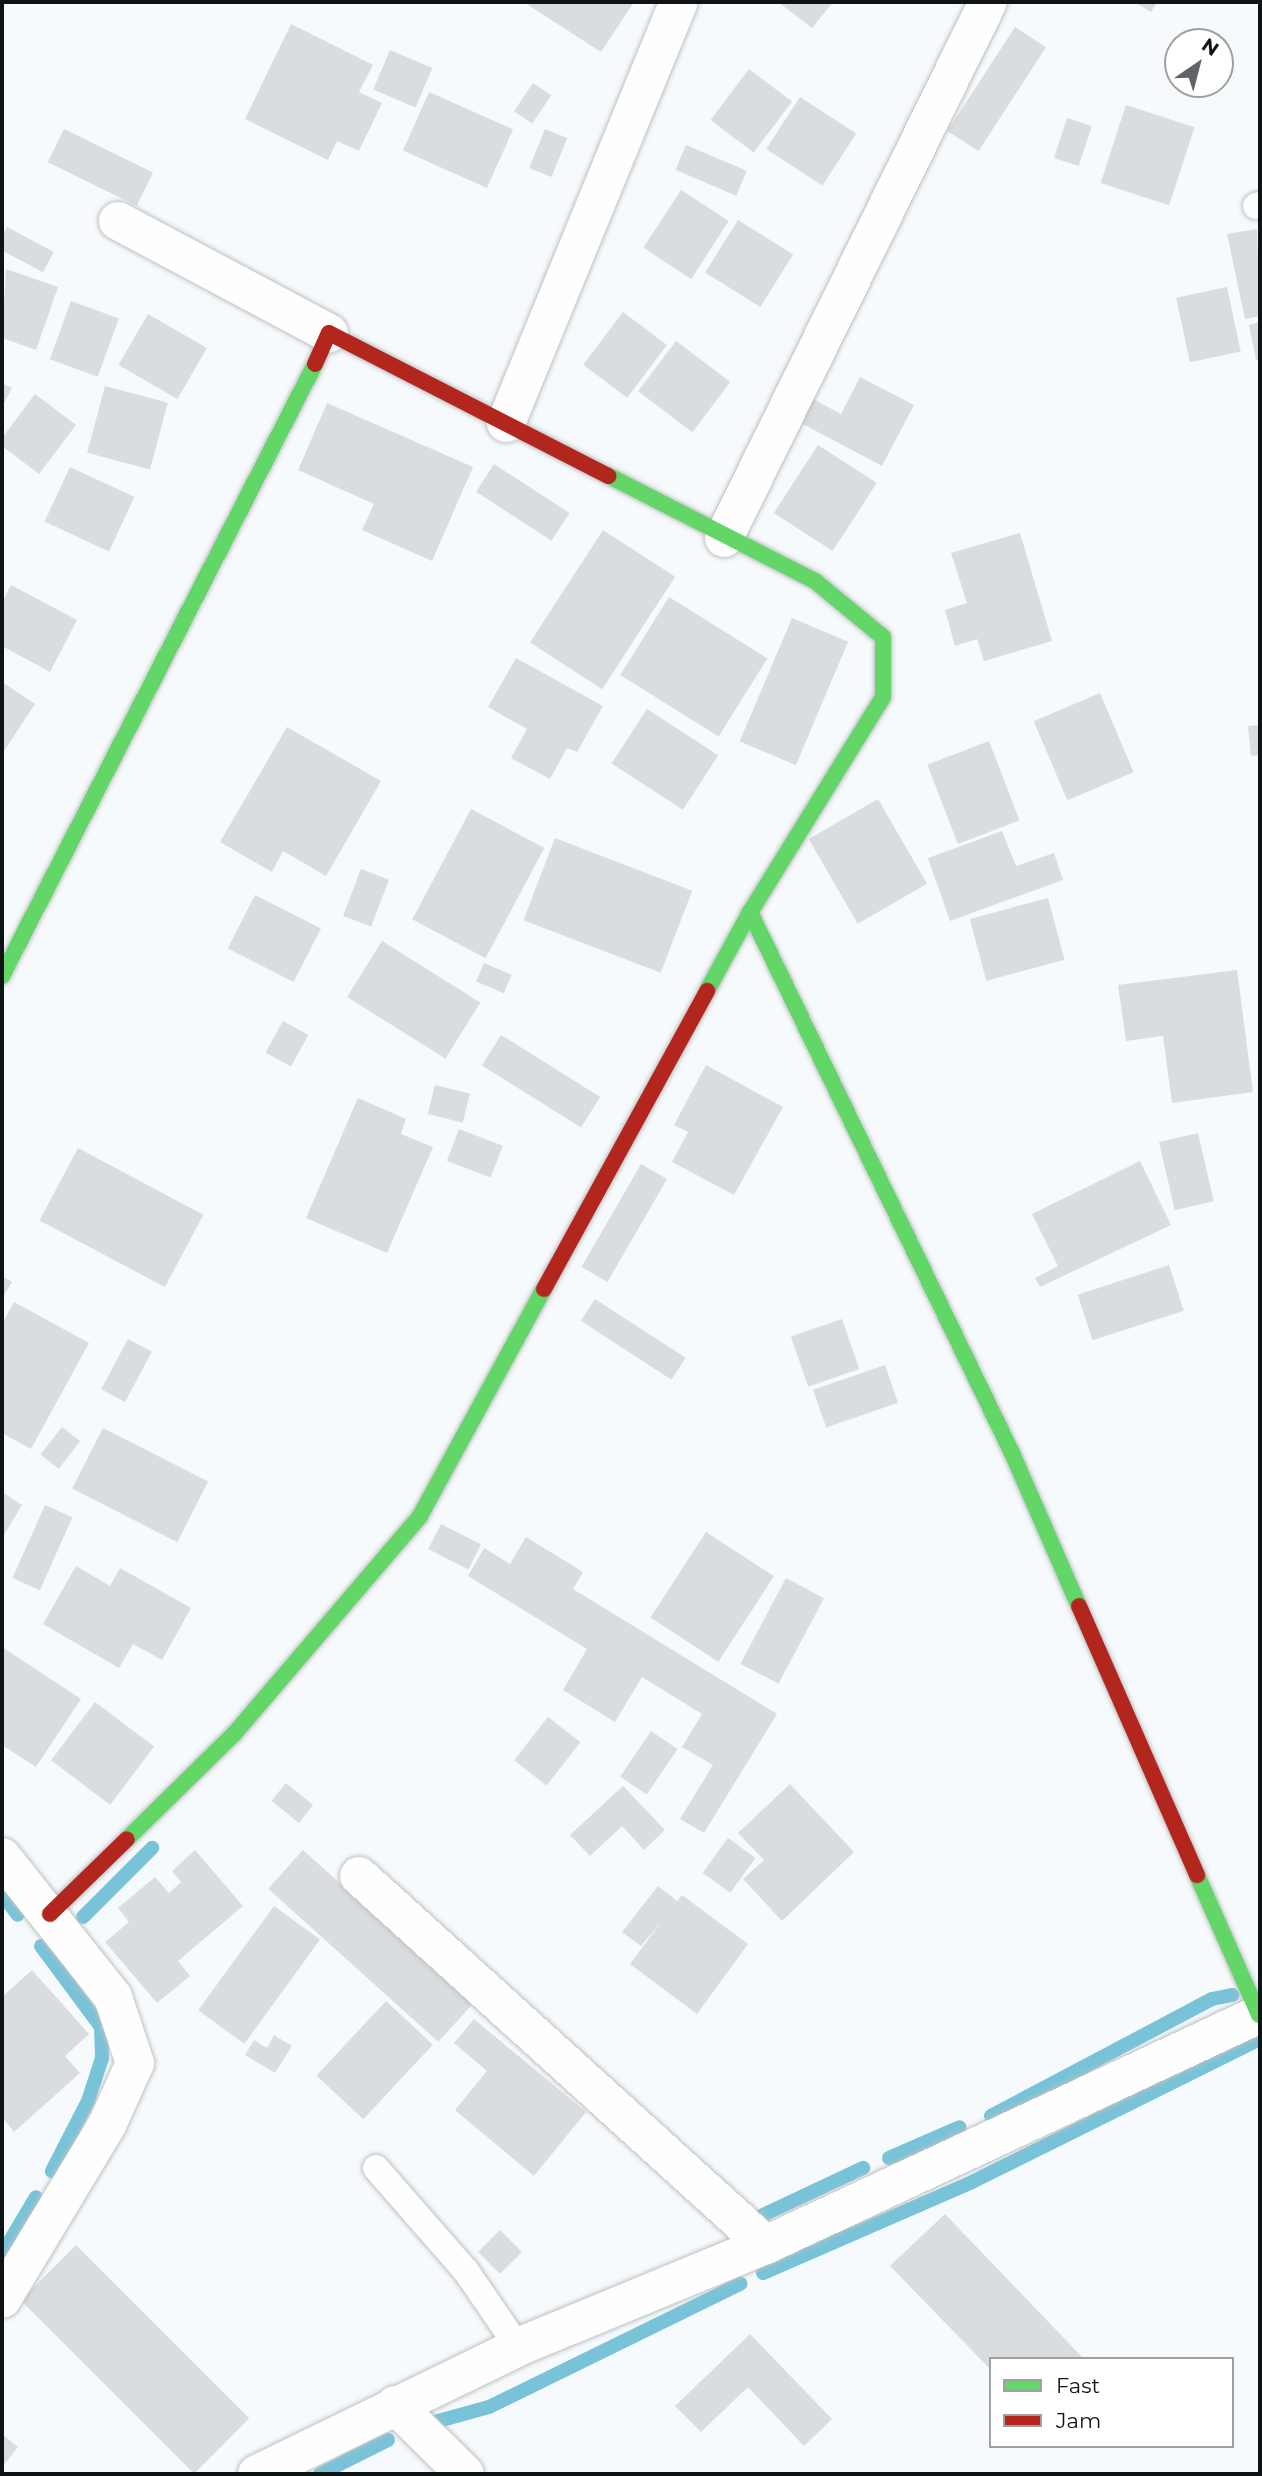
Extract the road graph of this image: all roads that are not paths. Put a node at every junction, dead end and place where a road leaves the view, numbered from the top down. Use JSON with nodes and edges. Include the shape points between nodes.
{"nodes":[{"id":1,"x":679,"y":2,"type":"edge"},
{"id":2,"x":988,"y":2,"type":"edge"},
{"id":3,"x":118,"y":221,"type":"dead end"},
{"id":4,"x":329,"y":333,"type":"junction"},
{"id":5,"x":506,"y":423,"type":"junction"},
{"id":6,"x":723,"y":538,"type":"junction"},
{"id":7,"x":750,"y":912,"type":"junction"},
{"id":8,"x":2,"y":976,"type":"edge"},
{"id":9,"x":2,"y":1857,"type":"edge"},
{"id":10,"x":359,"y":1876,"type":"dead end"},
{"id":11,"x":50,"y":1914,"type":"junction"},
{"id":12,"x":1259,"y":2015,"type":"edge"},
{"id":13,"x":376,"y":2168,"type":"dead end"},
{"id":14,"x":766,"y":2245,"type":"junction"},
{"id":15,"x":2,"y":2298,"type":"edge"},
{"id":16,"x":518,"y":2347,"type":"junction"},
{"id":17,"x":395,"y":2405,"type":"junction"},
{"id":18,"x":257,"y":2474,"type":"edge"},
{"id":19,"x":465,"y":2474,"type":"edge"}],
"edges":[{"from":1,"to":5,"type":"street"},
{"from":2,"to":6,"type":"street"},
{"from":3,"to":4,"type":"street"},
{"from":4,"to":5,"type":"street"},
{"from":4,"to":8,"type":"street","via":[[300,400]]},
{"from":5,"to":6,"type":"street"},
{"from":6,"to":7,"type":"street","via":[[815,581],[884,637],[883,697]]},
{"from":7,"to":11,"type":"street","via":[[420,1516],[234,1734]]},
{"from":7,"to":12,"type":"street","via":[[1012,1453]]},
{"from":9,"to":11,"type":"street"},
{"from":10,"to":14,"type":"street"},
{"from":11,"to":15,"type":"street","via":[[113,1997],[135,2063],[107,2125]]},
{"from":12,"to":14,"type":"street"},
{"from":13,"to":16,"type":"lane","via":[[466,2271]]},
{"from":14,"to":16,"type":"street"},
{"from":16,"to":17,"type":"street"},
{"from":17,"to":18,"type":"street"},
{"from":17,"to":19,"type":"street"}]}
